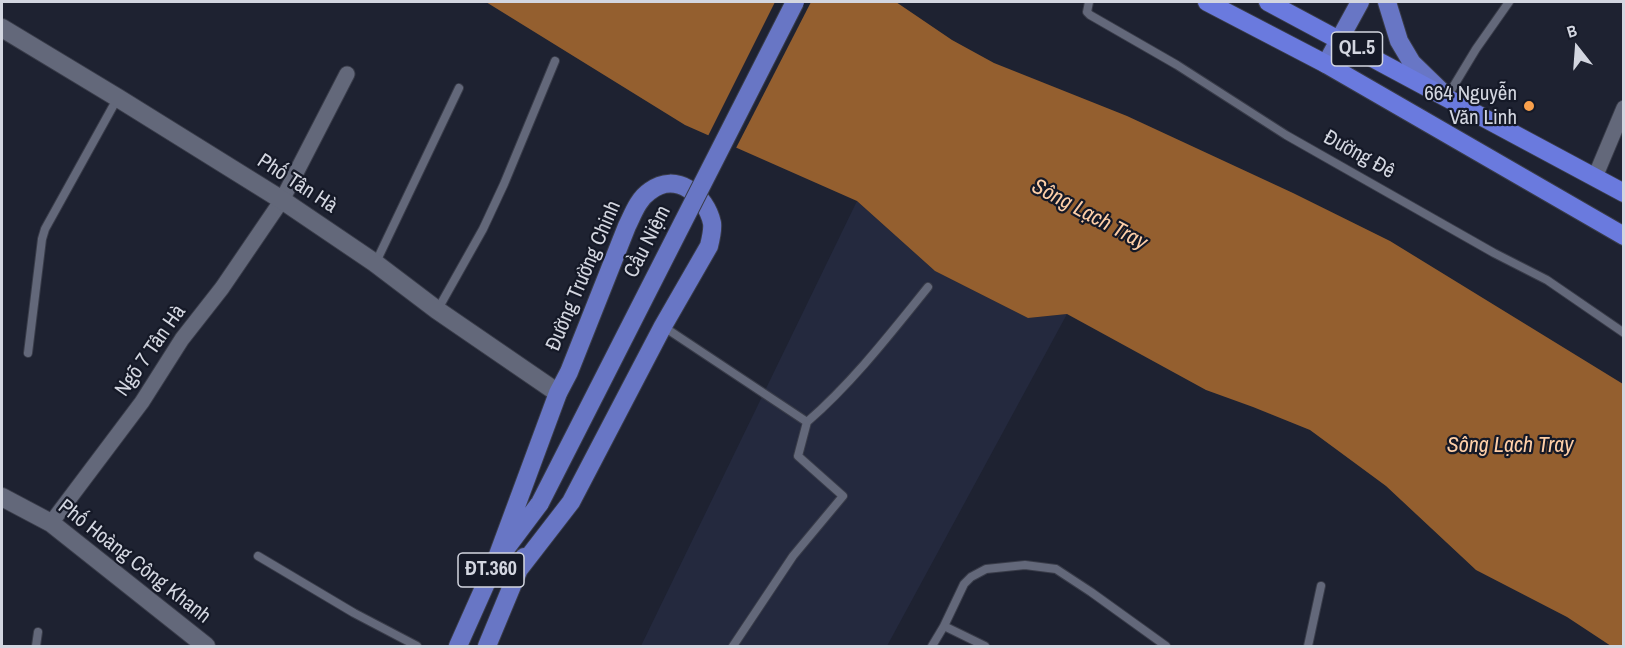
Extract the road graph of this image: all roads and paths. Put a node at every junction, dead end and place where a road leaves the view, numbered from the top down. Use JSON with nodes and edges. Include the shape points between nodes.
{"nodes":[{"id":1,"x":795,"y":2,"type":"edge"},
{"id":2,"x":1089,"y":2,"type":"edge"},
{"id":3,"x":1206,"y":2,"type":"edge"},
{"id":4,"x":1268,"y":2,"type":"edge"},
{"id":5,"x":1360,"y":2,"type":"edge"},
{"id":6,"x":1387,"y":2,"type":"edge"},
{"id":7,"x":1509,"y":2,"type":"edge"},
{"id":8,"x":2,"y":28,"type":"edge"},
{"id":9,"x":1339,"y":40,"type":"junction"},
{"id":10,"x":555,"y":61,"type":"dead end"},
{"id":11,"x":1326,"y":64,"type":"junction"},
{"id":12,"x":347,"y":74,"type":"dead end"},
{"id":13,"x":459,"y":88,"type":"dead end"},
{"id":14,"x":1447,"y":97,"type":"junction"},
{"id":15,"x":118,"y":98,"type":"junction"},
{"id":16,"x":1623,"y":108,"type":"edge"},
{"id":17,"x":1594,"y":177,"type":"junction"},
{"id":18,"x":1623,"y":193,"type":"edge"},
{"id":19,"x":282,"y":200,"type":"junction"},
{"id":20,"x":1623,"y":236,"type":"edge"},
{"id":21,"x":375,"y":263,"type":"junction"},
{"id":22,"x":928,"y":287,"type":"dead end"},
{"id":23,"x":437,"y":310,"type":"junction"},
{"id":24,"x":663,"y":326,"type":"junction"},
{"id":25,"x":1623,"y":333,"type":"edge"},
{"id":26,"x":28,"y":353,"type":"dead end"},
{"id":27,"x":558,"y":393,"type":"junction"},
{"id":28,"x":807,"y":422,"type":"junction"},
{"id":29,"x":2,"y":497,"type":"edge"},
{"id":30,"x":540,"y":503,"type":"junction"},
{"id":31,"x":51,"y":523,"type":"junction"},
{"id":32,"x":258,"y":556,"type":"dead end"},
{"id":33,"x":495,"y":563,"type":"junction"},
{"id":34,"x":520,"y":568,"type":"junction"},
{"id":35,"x":1321,"y":586,"type":"dead end"},
{"id":36,"x":944,"y":626,"type":"junction"},
{"id":37,"x":38,"y":633,"type":"dead end"},
{"id":38,"x":36,"y":646,"type":"edge"},
{"id":39,"x":206,"y":646,"type":"edge"},
{"id":40,"x":417,"y":646,"type":"edge"},
{"id":41,"x":458,"y":646,"type":"edge"},
{"id":42,"x":487,"y":646,"type":"edge"},
{"id":43,"x":733,"y":646,"type":"edge"},
{"id":44,"x":932,"y":646,"type":"edge"},
{"id":45,"x":985,"y":646,"type":"edge"},
{"id":46,"x":1166,"y":646,"type":"edge"},
{"id":47,"x":1308,"y":646,"type":"edge"}],
"edges":[{"from":1,"to":30,"type":"main road","name":"Cầu Niệm","bridge":true},
{"from":2,"to":25,"type":"lane","name":"Đường Đê","via":[[1090,15],[1286,135],[1547,280]]},
{"from":3,"to":11,"type":"highway","number":"QL.5"},
{"from":4,"to":9,"type":"highway","number":"QL.5"},
{"from":5,"to":9,"type":"main road"},
{"from":6,"to":14,"type":"main road","via":[[1399,41],[1412,63]]},
{"from":7,"to":14,"type":"lane"},
{"from":8,"to":15,"type":"street","name":"Phố Tân Hà"},
{"from":9,"to":11,"type":"main road"},
{"from":9,"to":14,"type":"highway","number":"QL.5"},
{"from":10,"to":23,"type":"lane","via":[[496,202]]},
{"from":11,"to":20,"type":"highway","number":"QL.5"},
{"from":12,"to":19,"type":"street","name":"Ngõ 7 Tân Hà"},
{"from":13,"to":21,"type":"lane"},
{"from":14,"to":17,"type":"highway","number":"QL.5"},
{"from":15,"to":19,"type":"street","name":"Phố Tân Hà"},
{"from":15,"to":26,"type":"lane","via":[[45,230]]},
{"from":16,"to":17,"type":"street"},
{"from":17,"to":18,"type":"highway","number":"QL.5"},
{"from":19,"to":21,"type":"street","name":"Phố Tân Hà"},
{"from":19,"to":31,"type":"street","name":"Ngõ 7 Tân Hà","via":[[182,339],[142,402]]},
{"from":21,"to":23,"type":"street","name":"Phố Tân Hà"},
{"from":22,"to":28,"type":"lane","via":[[861,369]]},
{"from":23,"to":27,"type":"street","name":"Phố Tân Hà"},
{"from":24,"to":27,"type":"main road","name":"Đường Trường Chinh","via":[[712,235],[712,223],[699,197],[676,184],[659,185],[639,202]]},
{"from":24,"to":28,"type":"lane"},
{"from":24,"to":34,"type":"main road","name":"Đường Trường Chinh","via":[[571,502]]},
{"from":27,"to":33,"type":"main road","name":"Đường Trường Chinh"},
{"from":28,"to":43,"type":"lane","via":[[798,456],[843,496],[793,556]]},
{"from":29,"to":31,"type":"street","name":"Phố Hoàng Công Khanh"},
{"from":30,"to":33,"type":"main road","name":"Đường Trường Chinh","number":"ĐT.360"},
{"from":30,"to":34,"type":"main road","name":"Đường Trường Chinh","number":"ĐT.360"},
{"from":31,"to":39,"type":"street","name":"Phố Hoàng Công Khanh"},
{"from":32,"to":40,"type":"lane"},
{"from":33,"to":41,"type":"main road","name":"Đường Trường Chinh","number":"ĐT.360"},
{"from":34,"to":42,"type":"main road","name":"Đường Trường Chinh","number":"ĐT.360"},
{"from":35,"to":47,"type":"lane"},
{"from":36,"to":44,"type":"lane"},
{"from":36,"to":45,"type":"lane"},
{"from":36,"to":46,"type":"lane","via":[[971,577],[986,569],[1026,565],[1056,570]]},
{"from":37,"to":38,"type":"lane"}]}
